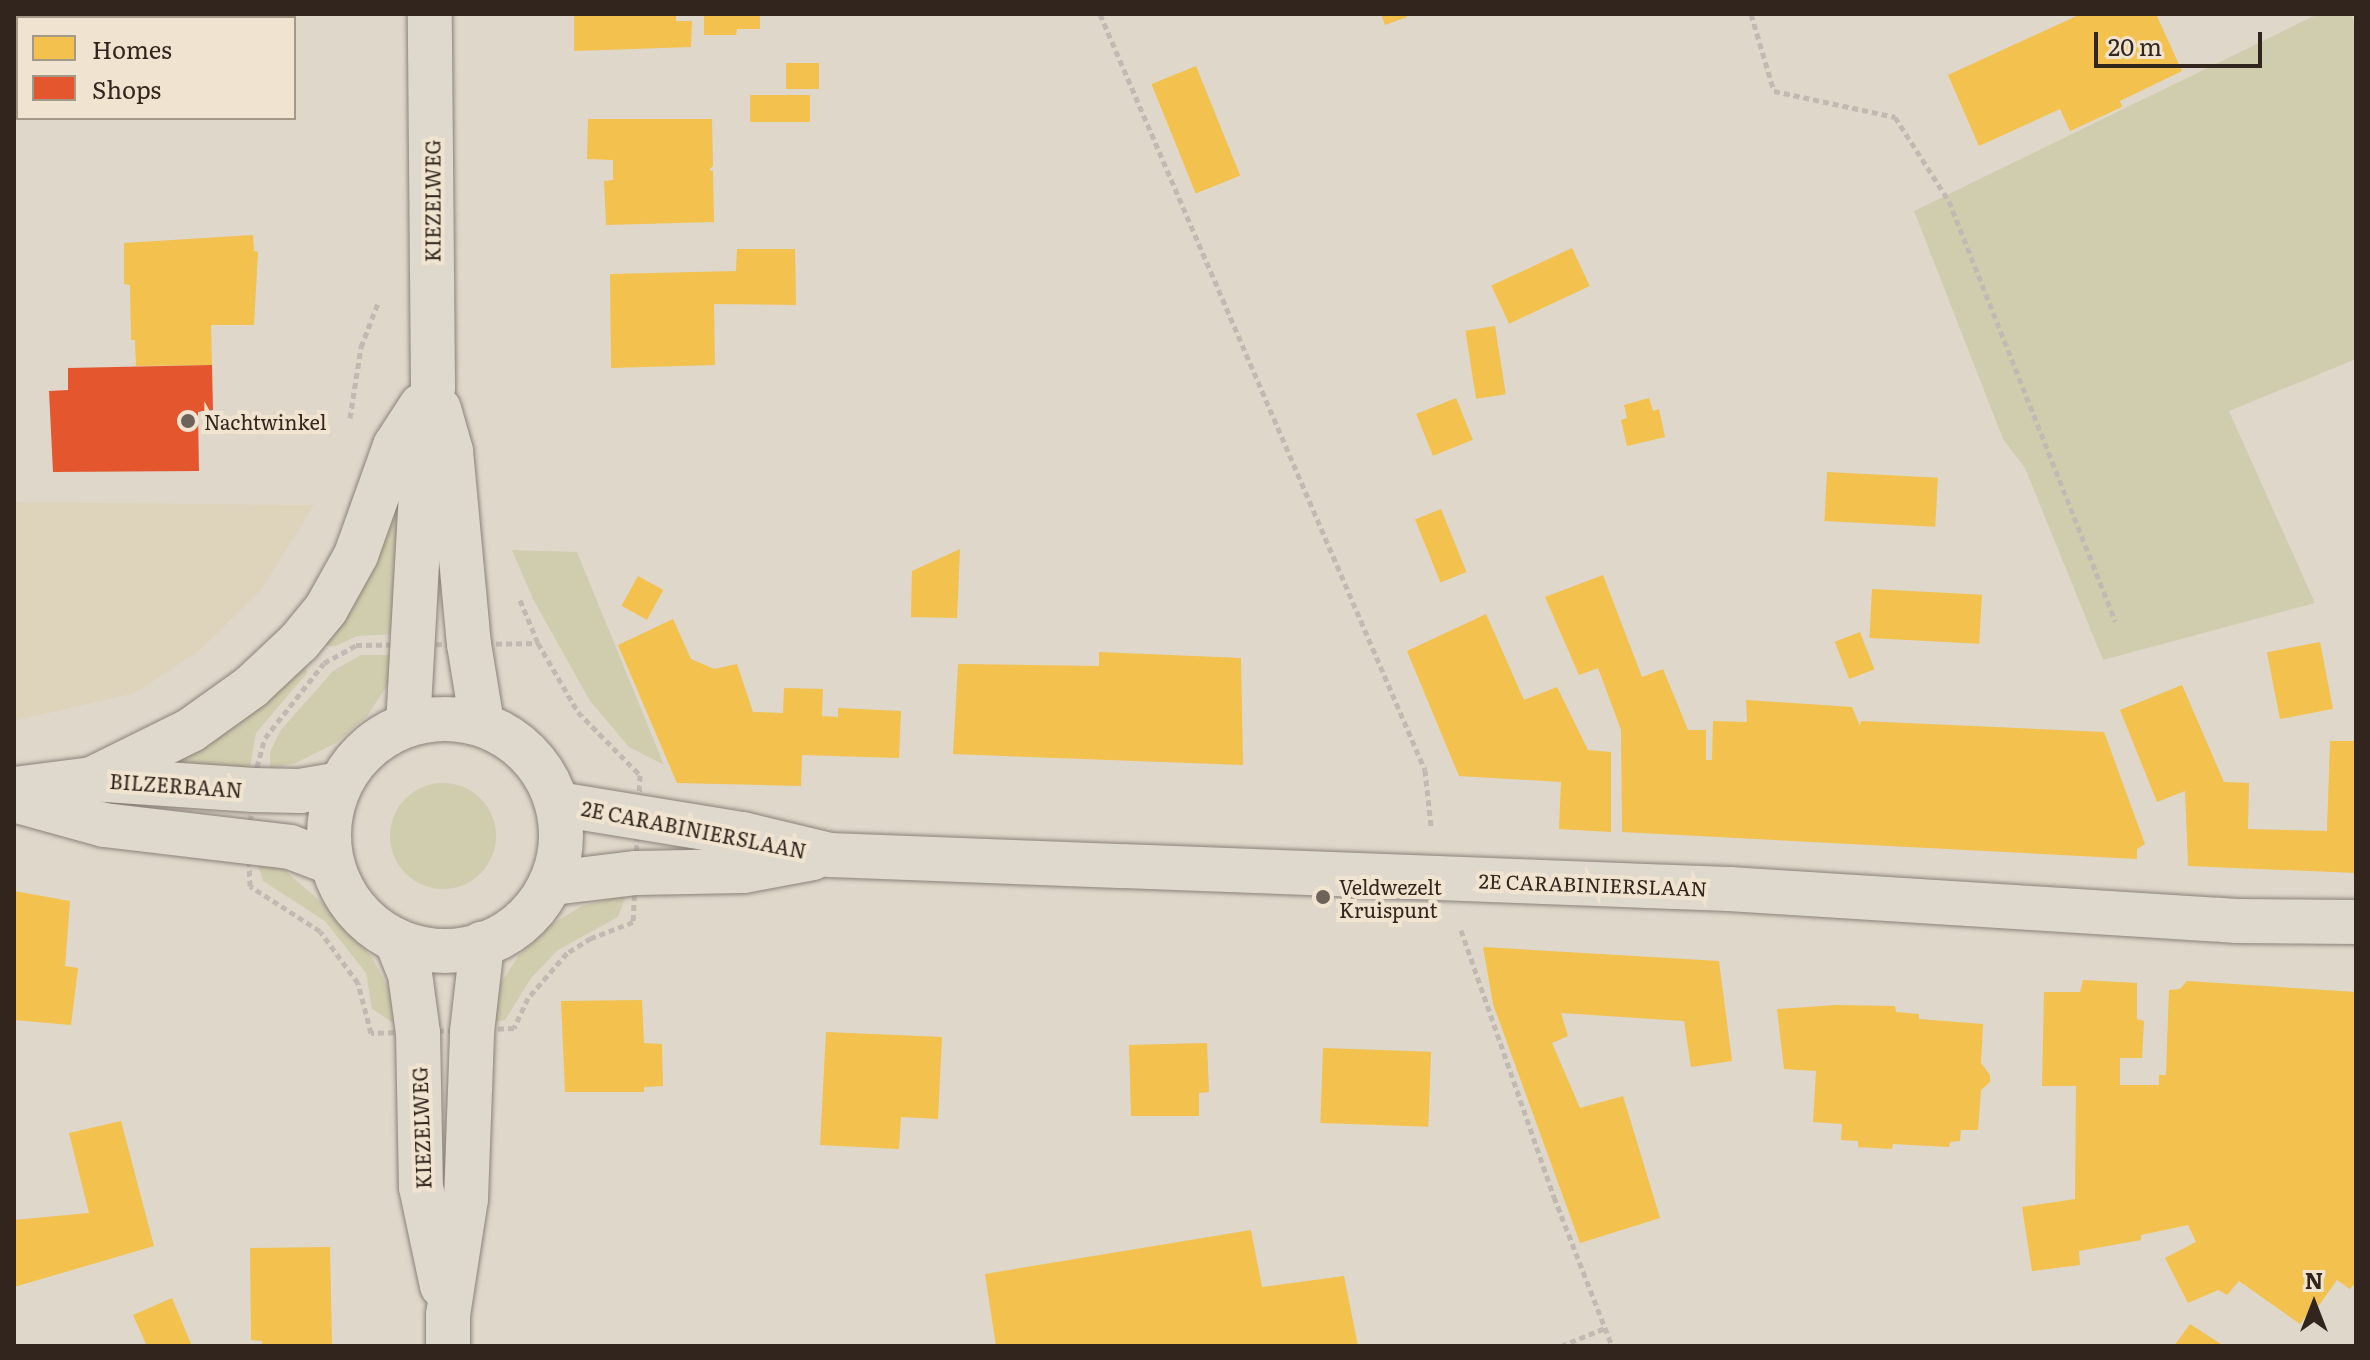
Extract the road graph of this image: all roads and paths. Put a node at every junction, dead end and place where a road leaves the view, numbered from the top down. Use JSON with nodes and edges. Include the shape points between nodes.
{"nodes":[{"id":1,"x":430,"y":14,"type":"edge"},
{"id":2,"x":1100,"y":14,"type":"edge"},
{"id":3,"x":1751,"y":14,"type":"edge"},
{"id":4,"x":383,"y":289,"type":"dead end"},
{"id":5,"x":433,"y":387,"type":"junction"},
{"id":6,"x":348,"y":432,"type":"dead end"},
{"id":7,"x":2115,"y":621,"type":"dead end"},
{"id":8,"x":412,"y":644,"type":"junction"},
{"id":9,"x":469,"y":644,"type":"junction"},
{"id":10,"x":482,"y":723,"type":"junction"},
{"id":11,"x":408,"y":725,"type":"junction"},
{"id":12,"x":92,"y":779,"type":"junction"},
{"id":13,"x":339,"y":784,"type":"junction"},
{"id":14,"x":14,"y":789,"type":"edge"},
{"id":15,"x":254,"y":790,"type":"junction"},
{"id":16,"x":14,"y":800,"type":"edge"},
{"id":17,"x":558,"y":804,"type":"junction"},
{"id":18,"x":639,"y":819,"type":"junction"},
{"id":19,"x":248,"y":841,"type":"junction"},
{"id":20,"x":830,"y":855,"type":"junction"},
{"id":21,"x":330,"y":862,"type":"junction"},
{"id":22,"x":636,"y":873,"type":"junction"},
{"id":23,"x":1437,"y":879,"type":"junction"},
{"id":24,"x":553,"y":883,"type":"junction"},
{"id":25,"x":2356,"y":922,"type":"edge"},
{"id":26,"x":397,"y":942,"type":"junction"},
{"id":27,"x":482,"y":944,"type":"junction"},
{"id":28,"x":472,"y":1032,"type":"junction"},
{"id":29,"x":418,"y":1033,"type":"junction"},
{"id":30,"x":1605,"y":1328,"type":"junction"},
{"id":31,"x":448,"y":1331,"type":"edge"},
{"id":32,"x":1561,"y":1346,"type":"edge"},
{"id":33,"x":1612,"y":1346,"type":"edge"}],
"edges":[{"from":1,"to":5,"type":"main road","name":"KIEZELWEG"},
{"from":2,"to":23,"type":"path","via":[[1425,770]]},
{"from":3,"to":7,"type":"path","via":[[1774,91],[1895,117],[1949,201]]},
{"from":4,"to":6,"type":"path","via":[[361,347]]},
{"from":5,"to":8,"type":"main road","name":"KIEZELWEG","via":[[423,454]]},
{"from":5,"to":9,"type":"main road","name":"KIEZELWEG","via":[[451,451]]},
{"from":5,"to":12,"type":"main road","via":[[395,446],[356,555],[326,609],[299,642],[251,687],[191,730]]},
{"from":8,"to":9,"type":"path"},
{"from":8,"to":11,"type":"main road","name":"KIEZELWEG"},
{"from":8,"to":15,"type":"path","via":[[356,645],[324,663],[265,738]]},
{"from":9,"to":10,"type":"main road","name":"KIEZELWEG"},
{"from":9,"to":18,"type":"path","via":[[538,643],[578,712],[640,775]]},
{"from":10,"to":11,"type":"main road","via":[[439,719]]},
{"from":10,"to":17,"type":"main road","via":[[532,757]]},
{"from":11,"to":13,"type":"main road","via":[[365,751]]},
{"from":12,"to":14,"type":"main road","name":"BILZERBAAN"},
{"from":12,"to":15,"type":"main road","name":"BILZERBAAN"},
{"from":13,"to":15,"type":"main road","name":"BILZERBAAN","via":[[300,791]]},
{"from":13,"to":21,"type":"main road","via":[[329,823]]},
{"from":15,"to":19,"type":"path"},
{"from":16,"to":19,"type":"main road","via":[[104,825]]},
{"from":17,"to":18,"type":"main road","name":"2E CARABINIERSLAAN"},
{"from":17,"to":24,"type":"main road","via":[[561,843]]},
{"from":18,"to":20,"type":"main road","name":"2E CARABINIERSLAAN","via":[[742,834]]},
{"from":18,"to":22,"type":"path"},
{"from":19,"to":21,"type":"main road","via":[[290,847]]},
{"from":19,"to":29,"type":"path","via":[[250,886],[320,931],[358,983],[371,1033]]},
{"from":20,"to":22,"type":"main road","name":"2E CARABINIERSLAAN","via":[[743,871]]},
{"from":20,"to":23,"type":"main road","name":"2E CARABINIERSLAAN"},
{"from":21,"to":26,"type":"main road","via":[[361,918]]},
{"from":22,"to":24,"type":"main road","name":"2E CARABINIERSLAAN"},
{"from":22,"to":28,"type":"path","via":[[633,922],[567,953],[536,987],[514,1028]]},
{"from":23,"to":25,"type":"main road","name":"2E CARABINIERSLAAN","via":[[1729,889],[2237,921]]},
{"from":23,"to":30,"type":"path","via":[[1468,943],[1554,1197]]},
{"from":24,"to":27,"type":"main road","via":[[522,925]]},
{"from":26,"to":27,"type":"main road","via":[[443,950]]},
{"from":26,"to":29,"type":"main road","name":"KIEZELWEG","via":[[410,974]]},
{"from":27,"to":28,"type":"main road","name":"KIEZELWEG"},
{"from":28,"to":29,"type":"path"},
{"from":28,"to":31,"type":"main road","name":"KIEZELWEG","via":[[466,1199]]},
{"from":29,"to":31,"type":"main road","name":"KIEZELWEG","via":[[421,1187]]},
{"from":30,"to":32,"type":"path"},
{"from":30,"to":33,"type":"path"}]}
